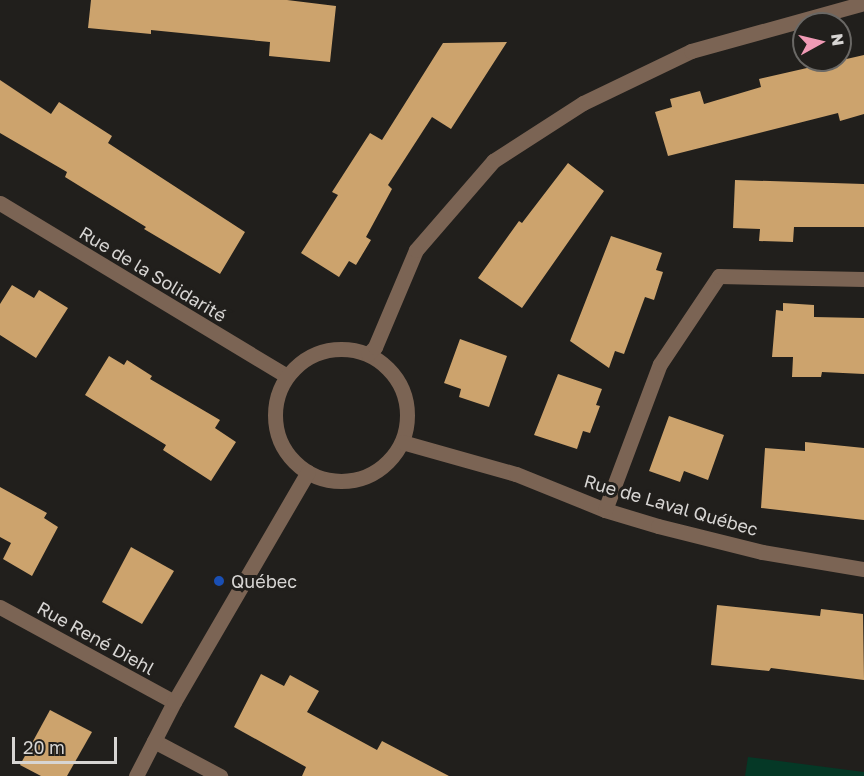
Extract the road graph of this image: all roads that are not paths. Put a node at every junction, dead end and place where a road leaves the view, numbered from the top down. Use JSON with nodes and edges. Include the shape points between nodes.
{"nodes":[{"id":1,"x":864,"y":3,"type":"edge"},
{"id":2,"x":0,"y":203,"type":"edge"},
{"id":3,"x":864,"y":279,"type":"edge"},
{"id":4,"x":368,"y":354,"type":"junction"},
{"id":5,"x":287,"y":376,"type":"junction"},
{"id":6,"x":402,"y":442,"type":"junction"},
{"id":7,"x":308,"y":472,"type":"junction"},
{"id":8,"x":605,"y":510,"type":"junction"},
{"id":9,"x":864,"y":570,"type":"edge"},
{"id":10,"x":0,"y":607,"type":"edge"},
{"id":11,"x":174,"y":702,"type":"junction"},
{"id":12,"x":154,"y":741,"type":"junction"},
{"id":13,"x":136,"y":776,"type":"edge"},
{"id":14,"x":220,"y":776,"type":"edge"}],
"edges":[{"from":1,"to":4,"type":"street","via":[[691,51],[583,103],[493,160],[416,250],[375,347]]},
{"from":2,"to":5,"type":"street","name":"Rue de la Solidarité"},
{"from":3,"to":8,"type":"street","via":[[719,276],[660,364]]},
{"from":4,"to":5,"type":"street","via":[[346,348],[324,350],[303,360]]},
{"from":4,"to":6,"type":"street","via":[[386,365],[399,381],[406,401],[407,422]]},
{"from":5,"to":7,"type":"street","via":[[278,396],[275,418],[279,439],[291,458]]},
{"from":6,"to":7,"type":"street","via":[[390,460],[372,474],[350,481],[328,480]]},
{"from":6,"to":8,"type":"street","name":"Rue de Laval Québec","via":[[516,474]]},
{"from":7,"to":11,"type":"street"},
{"from":8,"to":9,"type":"street","name":"Rue de Laval Québec","via":[[762,552]]},
{"from":10,"to":11,"type":"street","name":"Rue René Diehl"},
{"from":11,"to":12,"type":"street"},
{"from":12,"to":13,"type":"street"},
{"from":12,"to":14,"type":"street"}]}
